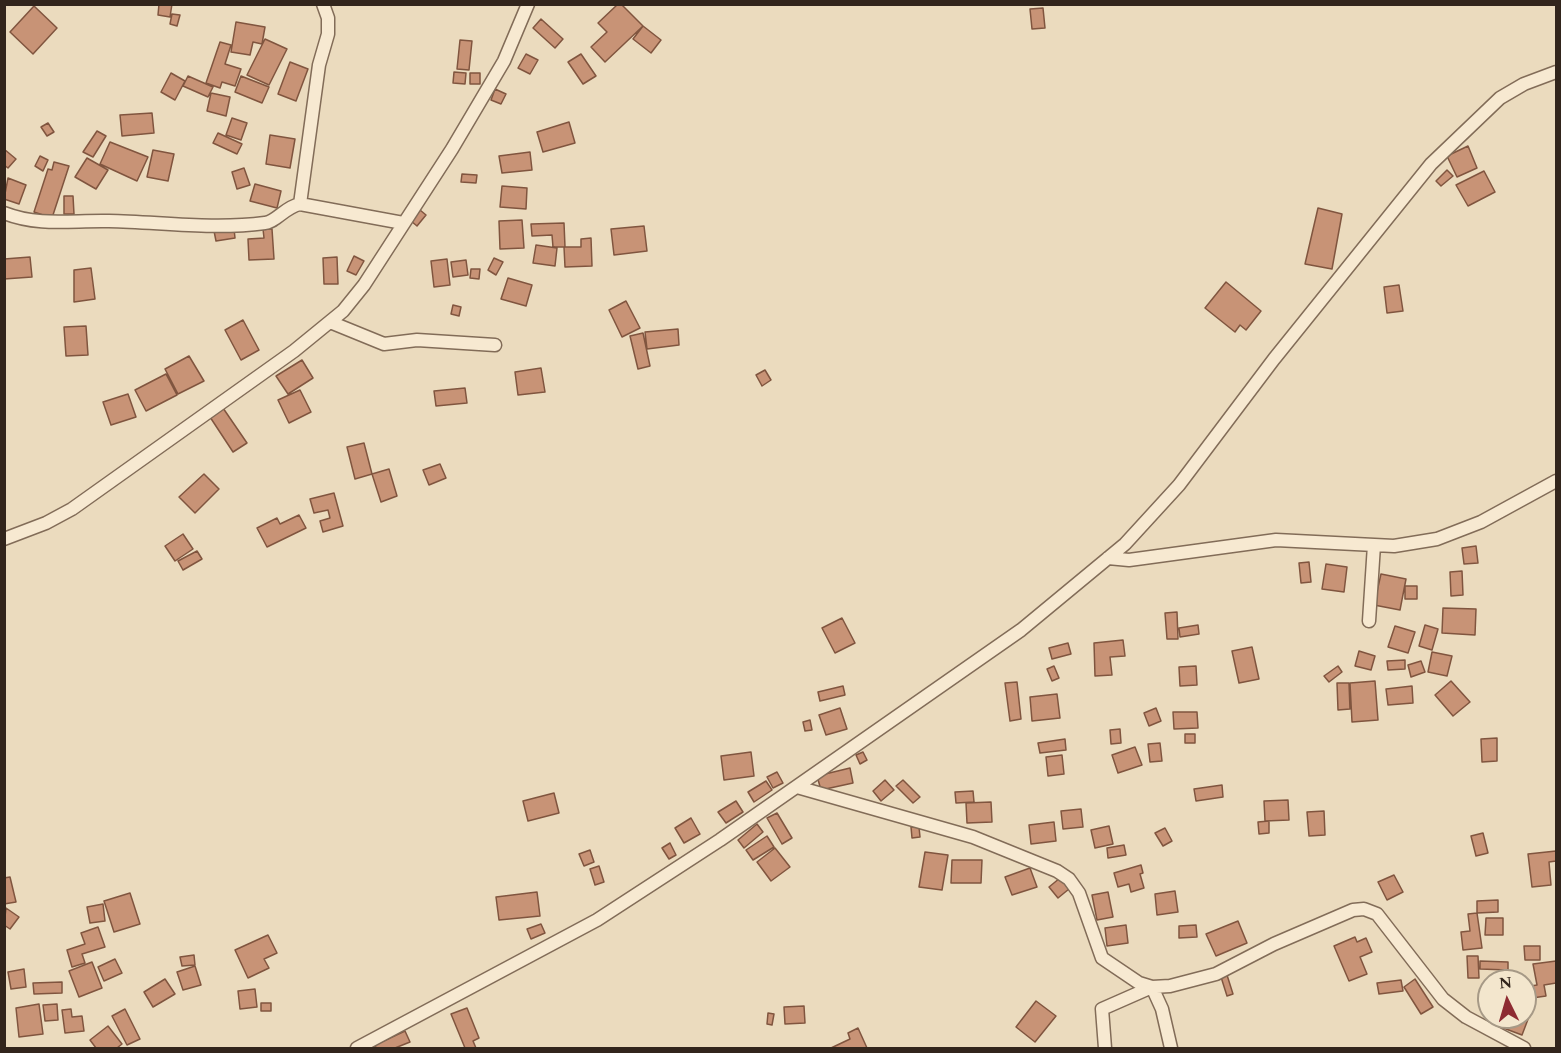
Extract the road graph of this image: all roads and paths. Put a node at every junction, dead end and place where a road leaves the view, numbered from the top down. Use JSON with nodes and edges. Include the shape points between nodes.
{"nodes":[{"id":1,"x":323,"y":4,"type":"edge"},
{"id":2,"x":528,"y":4,"type":"edge"},
{"id":3,"x":1557,"y":72,"type":"edge"},
{"id":4,"x":300,"y":204,"type":"junction"},
{"id":5,"x":4,"y":213,"type":"edge"},
{"id":6,"x":403,"y":223,"type":"junction"},
{"id":7,"x":330,"y":322,"type":"junction"},
{"id":8,"x":495,"y":345,"type":"dead end"},
{"id":9,"x":1557,"y":481,"type":"edge"},
{"id":10,"x":4,"y":539,"type":"edge"},
{"id":11,"x":1374,"y":545,"type":"junction"},
{"id":12,"x":1108,"y":558,"type":"junction"},
{"id":13,"x":1369,"y":621,"type":"dead end"},
{"id":14,"x":797,"y":787,"type":"junction"},
{"id":15,"x":1152,"y":987,"type":"junction"},
{"id":16,"x":357,"y":1048,"type":"edge"},
{"id":17,"x":1105,"y":1048,"type":"edge"},
{"id":18,"x":1171,"y":1048,"type":"edge"},
{"id":19,"x":1524,"y":1048,"type":"edge"}],
"edges":[{"from":1,"to":4,"type":"street","via":[[328,34],[319,65]]},
{"from":2,"to":6,"type":"street","via":[[504,61]]},
{"from":3,"to":12,"type":"street","via":[[1500,98],[1431,164],[1274,359],[1179,485]]},
{"from":4,"to":5,"type":"street","via":[[289,206],[268,223],[213,226],[109,221],[54,224]]},
{"from":4,"to":6,"type":"street"},
{"from":6,"to":7,"type":"street","via":[[364,285]]},
{"from":7,"to":8,"type":"street","via":[[384,344],[417,340]]},
{"from":7,"to":10,"type":"street","via":[[72,508]]},
{"from":9,"to":11,"type":"street","via":[[1481,522],[1437,538],[1394,546]]},
{"from":11,"to":12,"type":"street","via":[[1276,540],[1129,560]]},
{"from":11,"to":13,"type":"street"},
{"from":12,"to":14,"type":"street","via":[[1021,630]]},
{"from":14,"to":15,"type":"street","via":[[973,837],[1057,871],[1079,893],[1102,958],[1139,983]]},
{"from":14,"to":16,"type":"street","via":[[597,920]]},
{"from":15,"to":17,"type":"street","via":[[1102,1009]]},
{"from":15,"to":18,"type":"street","via":[[1162,1009]]},
{"from":15,"to":19,"type":"street","via":[[1216,974],[1274,944],[1364,909],[1377,914],[1443,999],[1466,1017]]}]}
